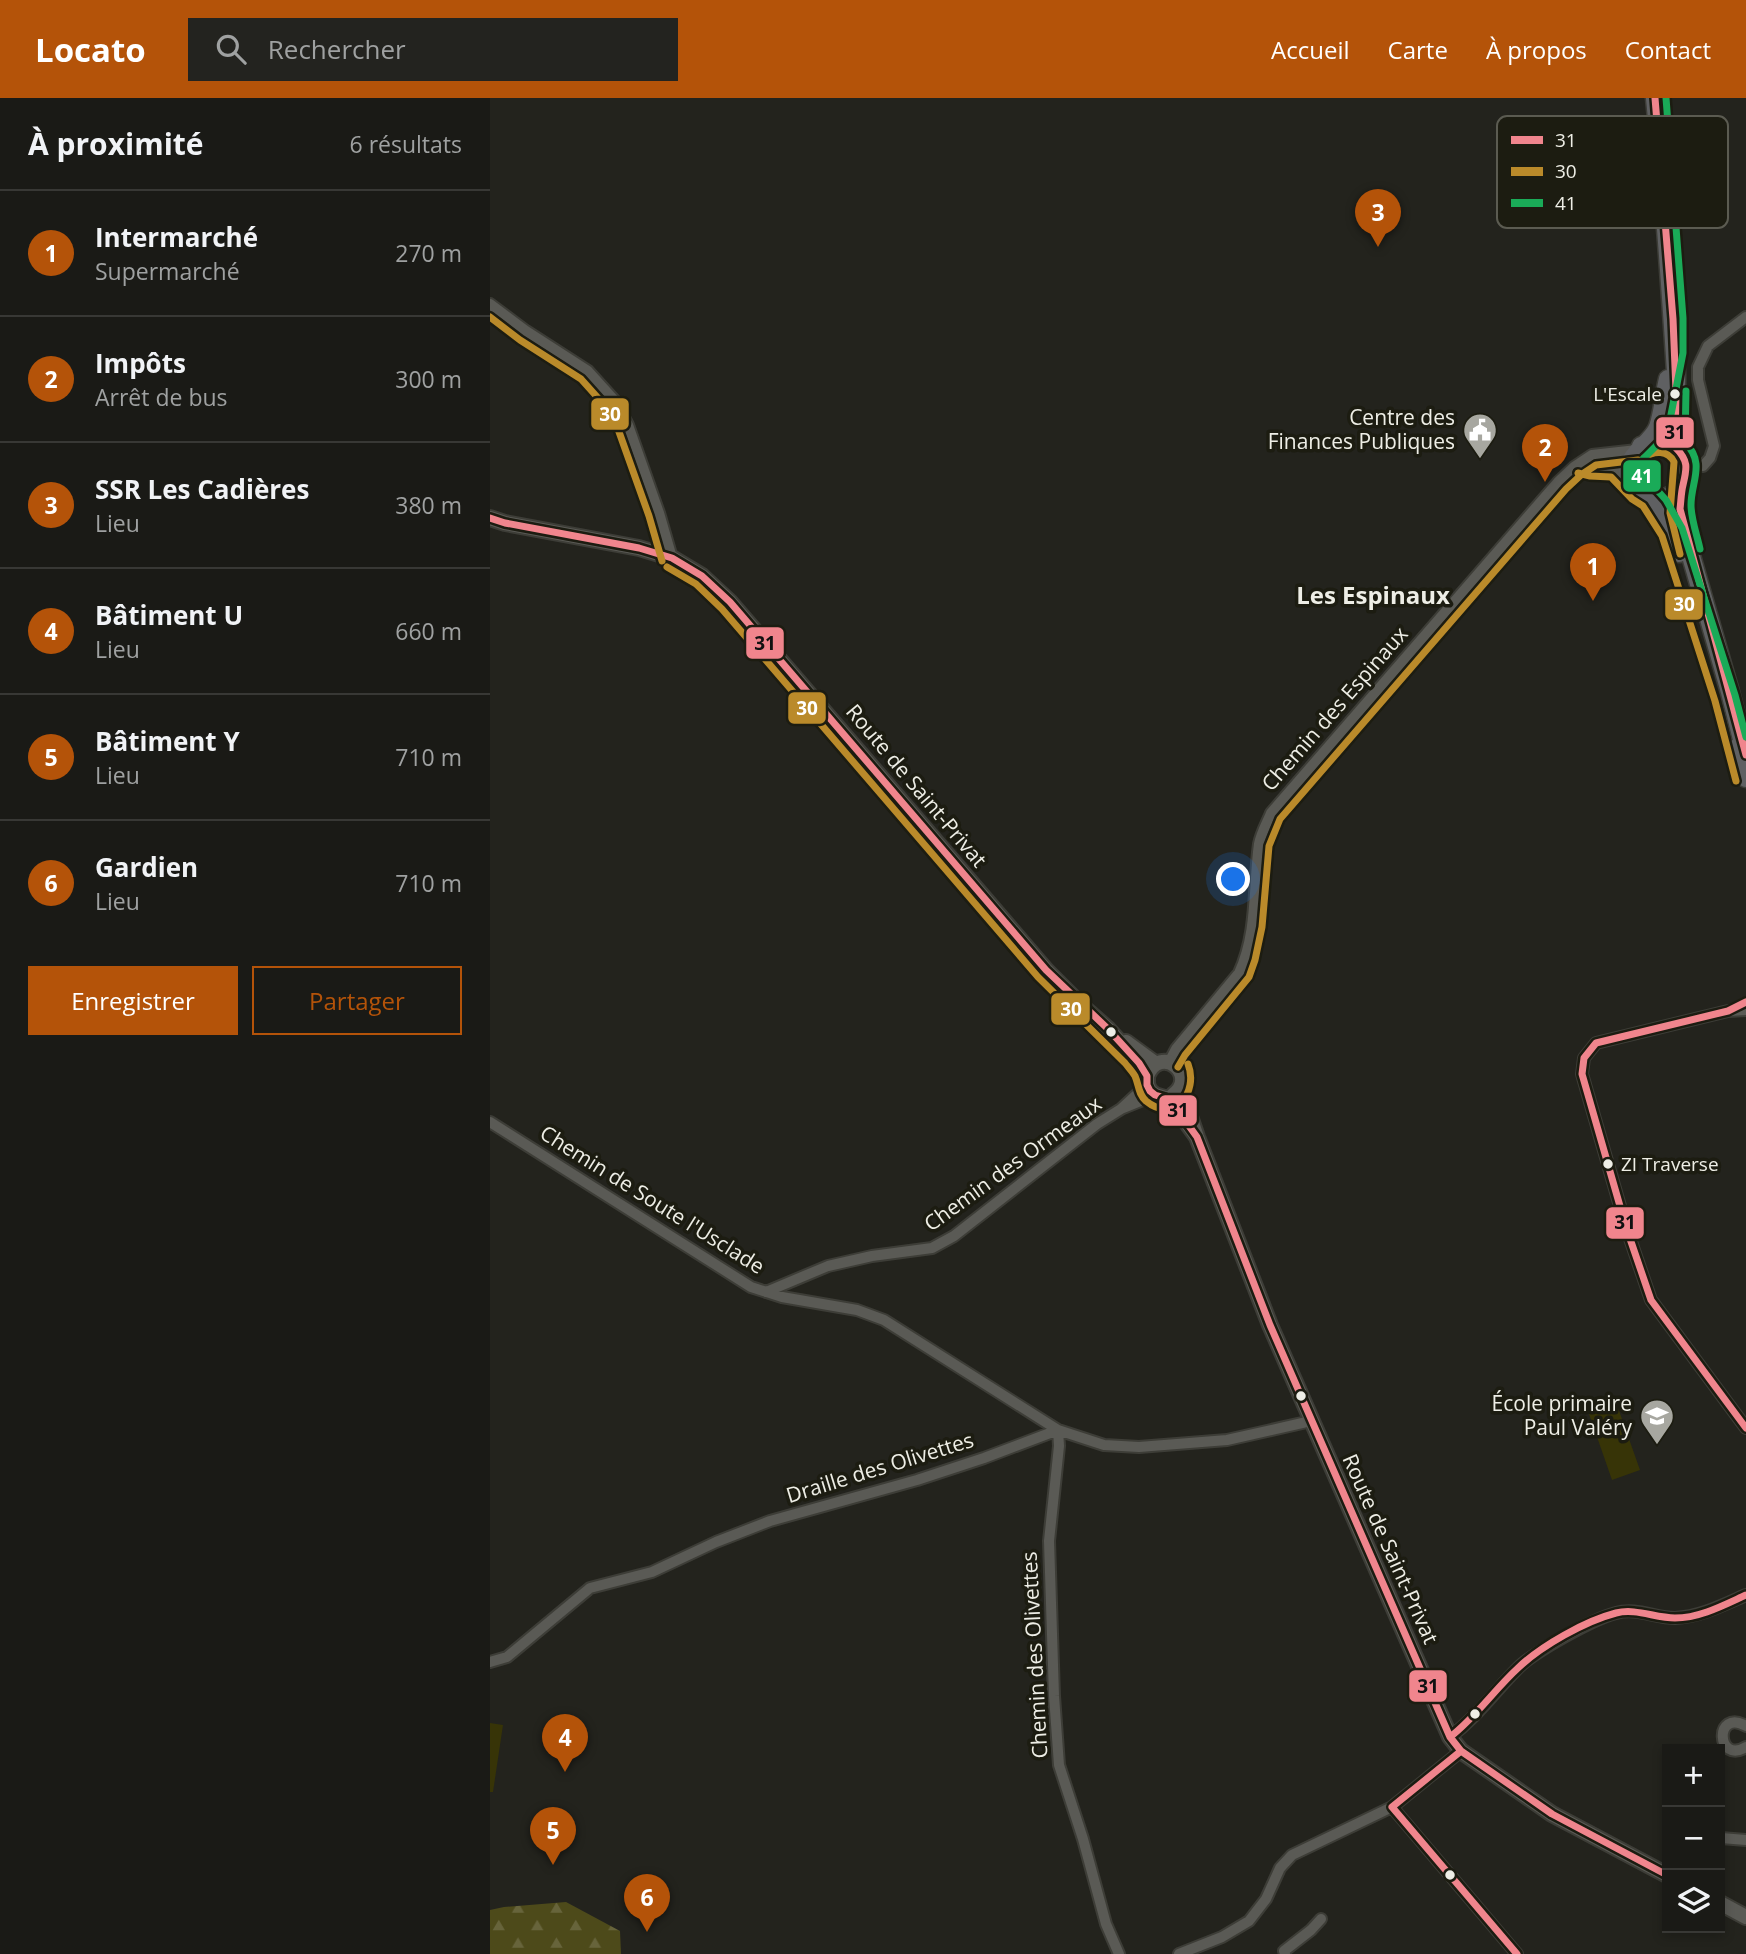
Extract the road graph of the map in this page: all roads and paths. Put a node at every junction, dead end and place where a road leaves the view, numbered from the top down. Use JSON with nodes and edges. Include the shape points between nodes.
{"nodes":[{"id":1,"x":1655,"y":98,"type":"edge"},
{"id":2,"x":1656,"y":116,"type":"edge"},
{"id":3,"x":1666,"y":228,"type":"edge"},
{"id":4,"x":490,"y":304,"type":"edge"},
{"id":5,"x":1746,"y":317,"type":"edge"},
{"id":6,"x":1673,"y":352,"type":"junction"},
{"id":7,"x":1639,"y":448,"type":"junction"},
{"id":8,"x":1676,"y":448,"type":"junction"},
{"id":9,"x":1581,"y":463,"type":"junction"},
{"id":10,"x":1703,"y":466,"type":"junction"},
{"id":11,"x":1631,"y":481,"type":"junction"},
{"id":12,"x":1684,"y":483,"type":"junction"},
{"id":13,"x":1650,"y":498,"type":"junction"},
{"id":14,"x":490,"y":519,"type":"edge"},
{"id":15,"x":672,"y":558,"type":"junction"},
{"id":16,"x":1702,"y":609,"type":"junction"},
{"id":17,"x":1746,"y":755,"type":"edge"},
{"id":18,"x":1746,"y":778,"type":"edge"},
{"id":19,"x":1746,"y":1002,"type":"edge"},
{"id":20,"x":1746,"y":1010,"type":"edge"},
{"id":21,"x":1728,"y":1011,"type":"junction"},
{"id":22,"x":1108,"y":1030,"type":"junction"},
{"id":23,"x":1168,"y":1065,"type":"junction"},
{"id":24,"x":1153,"y":1088,"type":"junction"},
{"id":25,"x":1179,"y":1090,"type":"junction"},
{"id":26,"x":490,"y":1122,"type":"edge"},
{"id":27,"x":1197,"y":1137,"type":"junction"},
{"id":28,"x":766,"y":1292,"type":"junction"},
{"id":29,"x":1311,"y":1421,"type":"junction"},
{"id":30,"x":1746,"y":1428,"type":"edge"},
{"id":31,"x":1058,"y":1430,"type":"junction"},
{"id":32,"x":1746,"y":1595,"type":"edge"},
{"id":33,"x":490,"y":1661,"type":"edge"},
{"id":34,"x":1746,"y":1726,"type":"edge"},
{"id":35,"x":1450,"y":1737,"type":"junction"},
{"id":36,"x":1746,"y":1747,"type":"edge"},
{"id":37,"x":1461,"y":1751,"type":"junction"},
{"id":38,"x":1392,"y":1807,"type":"junction"},
{"id":39,"x":1725,"y":1838,"type":"edge"},
{"id":40,"x":1746,"y":1840,"type":"edge"},
{"id":41,"x":1662,"y":1872,"type":"edge"},
{"id":42,"x":1725,"y":1906,"type":"edge"},
{"id":43,"x":1746,"y":1917,"type":"edge"},
{"id":44,"x":1321,"y":1919,"type":"dead end"},
{"id":45,"x":1512,"y":1952,"type":"edge"},
{"id":46,"x":1119,"y":1954,"type":"edge"},
{"id":47,"x":1179,"y":1954,"type":"edge"},
{"id":48,"x":1284,"y":1954,"type":"edge"}],
"edges":[{"from":1,"to":2,"type":"main road"},
{"from":3,"to":6,"type":"main road"},
{"from":4,"to":15,"type":"street","via":[[588,371],[616,402],[628,425]]},
{"from":5,"to":10,"type":"street","via":[[1708,346],[1698,366],[1714,446]]},
{"from":6,"to":7,"type":"main road","via":[[1658,428]]},
{"from":6,"to":8,"type":"main road"},
{"from":7,"to":8,"type":"main road","via":[[1658,441]]},
{"from":7,"to":9,"type":"street","name":"Chemin des Espinaux","via":[[1592,455]]},
{"from":7,"to":11,"type":"main road","via":[[1630,464]]},
{"from":8,"to":10,"type":"street"},
{"from":8,"to":12,"type":"main road","via":[[1686,463]]},
{"from":9,"to":11,"type":"street","via":[[1615,467]]},
{"from":9,"to":23,"type":"street","name":"Chemin des Espinaux","via":[[1558,482],[1271,813],[1259,841],[1245,961],[1199,1021],[1183,1053]]},
{"from":10,"to":12,"type":"street"},
{"from":11,"to":13,"type":"main road"},
{"from":12,"to":13,"type":"main road","via":[[1668,497]]},
{"from":12,"to":16,"type":"main road","via":[[1680,509]]},
{"from":13,"to":16,"type":"main road","via":[[1672,532]]},
{"from":14,"to":15,"type":"street","name":"Route de Saint-Privat"},
{"from":15,"to":22,"type":"street","name":"Route de Saint-Privat","via":[[702,576],[730,602],[1046,970]]},
{"from":16,"to":17,"type":"main road"},
{"from":16,"to":18,"type":"main road"},
{"from":19,"to":21,"type":"street"},
{"from":20,"to":21,"type":"street"},
{"from":21,"to":30,"type":"street","via":[[1596,1043],[1584,1058],[1583,1074],[1651,1300]]},
{"from":22,"to":23,"type":"street","name":"Route de Saint-Privat"},
{"from":22,"to":24,"type":"street","name":"Route de Saint-Privat","via":[[1139,1063]]},
{"from":23,"to":24,"type":"street","via":[[1152,1066]]},
{"from":23,"to":25,"type":"street","name":"Route de Saint-Privat","via":[[1182,1079]]},
{"from":24,"to":25,"type":"street","via":[[1170,1097]]},
{"from":24,"to":27,"type":"street","name":"Route de Saint-Privat"},
{"from":24,"to":28,"type":"street","name":"Chemin des Ormeaux","via":[[1097,1124],[954,1236],[932,1248],[828,1266]]},
{"from":25,"to":27,"type":"street","name":"Route de Saint-Privat"},
{"from":26,"to":28,"type":"street","name":"Chemin de Soute l'Usclade","via":[[751,1287]]},
{"from":27,"to":29,"type":"street","name":"Route de Saint-Privat"},
{"from":28,"to":31,"type":"street","name":"Chemin de Soute l'Usclade","via":[[884,1320]]},
{"from":29,"to":31,"type":"street","via":[[1227,1440],[1139,1447],[1104,1445]]},
{"from":29,"to":35,"type":"street","name":"Route de Saint-Privat"},
{"from":31,"to":33,"type":"street","name":"Draille des Olivettes","via":[[928,1476],[770,1521],[652,1572],[590,1588],[507,1657]]},
{"from":31,"to":46,"type":"street","name":"Chemin des Olivettes","via":[[1049,1541],[1059,1765]]},
{"from":32,"to":35,"type":"street","via":[[1694,1616],[1672,1618],[1636,1611],[1617,1612],[1596,1621],[1530,1658],[1474,1719]]},
{"from":34,"to":36,"type":"street","via":[[1732,1723],[1722,1734],[1730,1750]]},
{"from":35,"to":37,"type":"street","name":"Route de Saint-Privat"},
{"from":37,"to":38,"type":"street"},
{"from":37,"to":41,"type":"street","name":"Route de Saint-Privat","via":[[1552,1814]]},
{"from":38,"to":45,"type":"street"},
{"from":38,"to":47,"type":"street","via":[[1292,1856],[1248,1920],[1222,1937]]},
{"from":39,"to":40,"type":"street"},
{"from":42,"to":43,"type":"street"},
{"from":44,"to":48,"type":"street"}]}
